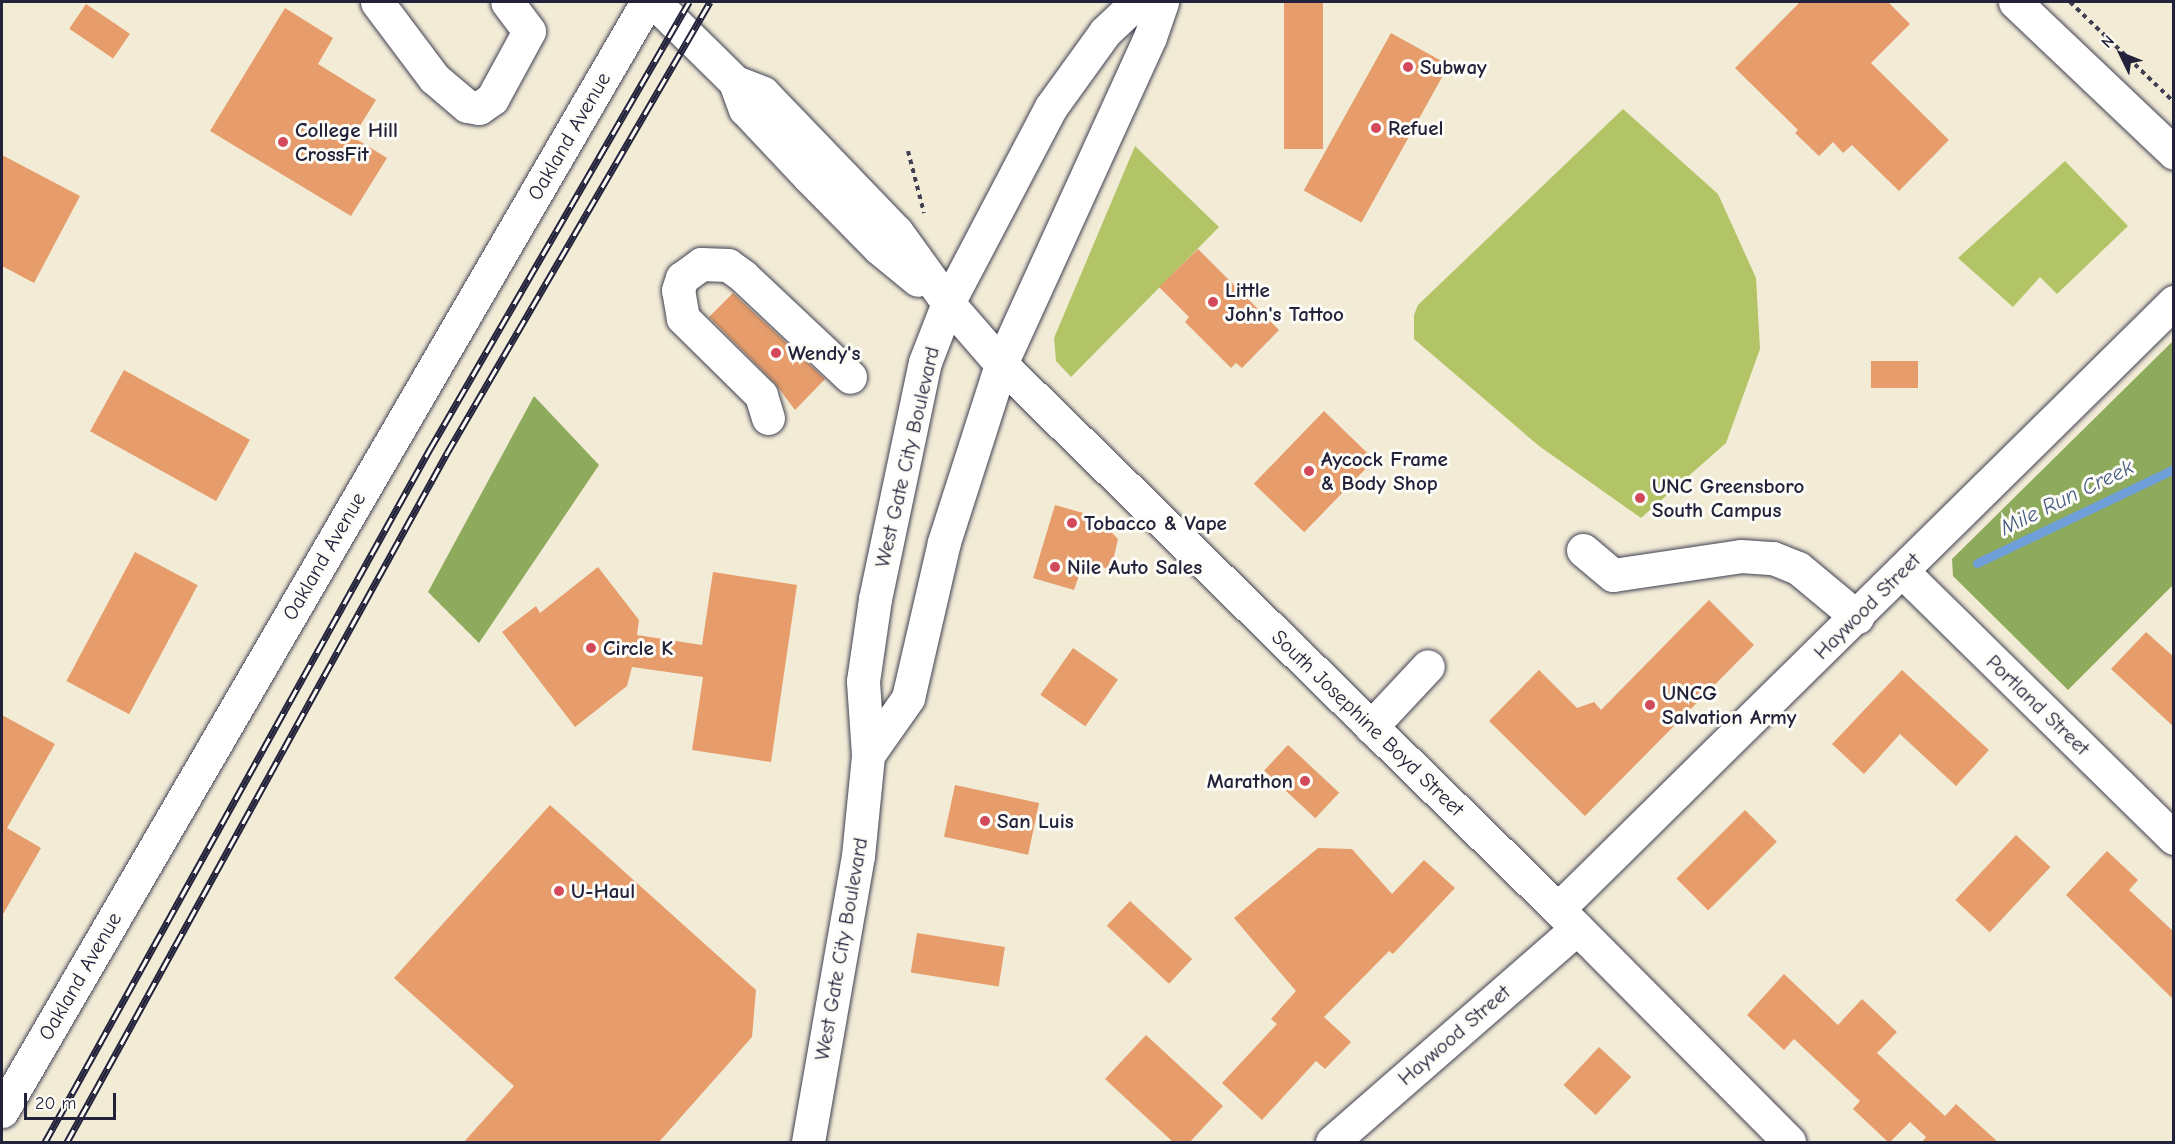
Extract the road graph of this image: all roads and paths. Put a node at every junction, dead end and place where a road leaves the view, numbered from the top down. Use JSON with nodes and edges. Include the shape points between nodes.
{"nodes":[{"id":1,"x":377,"y":2,"type":"edge"},
{"id":2,"x":507,"y":2,"type":"edge"},
{"id":3,"x":647,"y":2,"type":"edge"},
{"id":4,"x":654,"y":2,"type":"edge"},
{"id":5,"x":1137,"y":2,"type":"edge"},
{"id":6,"x":1162,"y":2,"type":"edge"},
{"id":7,"x":2015,"y":2,"type":"edge"},
{"id":8,"x":2070,"y":2,"type":"edge"},
{"id":9,"x":2174,"y":102,"type":"edge"},
{"id":10,"x":2174,"y":153,"type":"edge"},
{"id":11,"x":2174,"y":302,"type":"edge"},
{"id":12,"x":948,"y":303,"type":"junction"},
{"id":13,"x":1001,"y":364,"type":"junction"},
{"id":14,"x":850,"y":377,"type":"dead end"},
{"id":15,"x":768,"y":418,"type":"dead end"},
{"id":16,"x":1582,"y":550,"type":"dead end"},
{"id":17,"x":1902,"y":572,"type":"junction"},
{"id":18,"x":1857,"y":616,"type":"junction"},
{"id":19,"x":1428,"y":666,"type":"dead end"},
{"id":20,"x":1371,"y":727,"type":"junction"},
{"id":21,"x":868,"y":755,"type":"junction"},
{"id":22,"x":2174,"y":838,"type":"edge"},
{"id":23,"x":1568,"y":918,"type":"junction"},
{"id":24,"x":2,"y":1111,"type":"edge"},
{"id":25,"x":808,"y":1143,"type":"edge"},
{"id":26,"x":1332,"y":1143,"type":"edge"},
{"id":27,"x":1789,"y":1143,"type":"edge"}],
"edges":[{"from":1,"to":2,"type":"main road","via":[[434,78],[467,106],[479,108],[492,99],[529,32]]},
{"from":3,"to":24,"type":"main road","name":"Oakland Avenue"},
{"from":4,"to":12,"type":"main road","name":"South Josephine Boyd Street","via":[[735,82],[763,93],[896,231]]},
{"from":5,"to":12,"type":"main road","name":"West Gate City Boulevard","via":[[1105,32],[1051,107]]},
{"from":6,"to":13,"type":"main road","name":"West Gate City Boulevard"},
{"from":7,"to":10,"type":"main road"},
{"from":8,"to":9,"type":"path"},
{"from":11,"to":17,"type":"main road","name":"Haywood Street"},
{"from":12,"to":13,"type":"main road","name":"South Josephine Boyd Street"},
{"from":12,"to":21,"type":"main road","name":"West Gate City Boulevard","via":[[925,362],[875,599],[863,681]]},
{"from":13,"to":20,"type":"main road","name":"South Josephine Boyd Street"},
{"from":13,"to":21,"type":"main road","name":"West Gate City Boulevard","via":[[944,542],[908,698]]},
{"from":14,"to":15,"type":"main road","via":[[728,265],[701,264],[682,278],[678,290],[683,318],[761,395]]},
{"from":16,"to":18,"type":"main road","via":[[1613,575],[1741,556],[1773,558],[1798,568]]},
{"from":17,"to":18,"type":"main road","name":"Haywood Street"},
{"from":17,"to":22,"type":"main road","name":"Portland Street"},
{"from":18,"to":23,"type":"main road","name":"Haywood Street"},
{"from":19,"to":20,"type":"main road"},
{"from":20,"to":23,"type":"main road","name":"South Josephine Boyd Street"},
{"from":21,"to":25,"type":"main road","name":"West Gate City Boulevard","via":[[858,856]]},
{"from":23,"to":26,"type":"main road","name":"Haywood Street"},
{"from":23,"to":27,"type":"main road","name":"South Josephine Boyd Street"}]}
